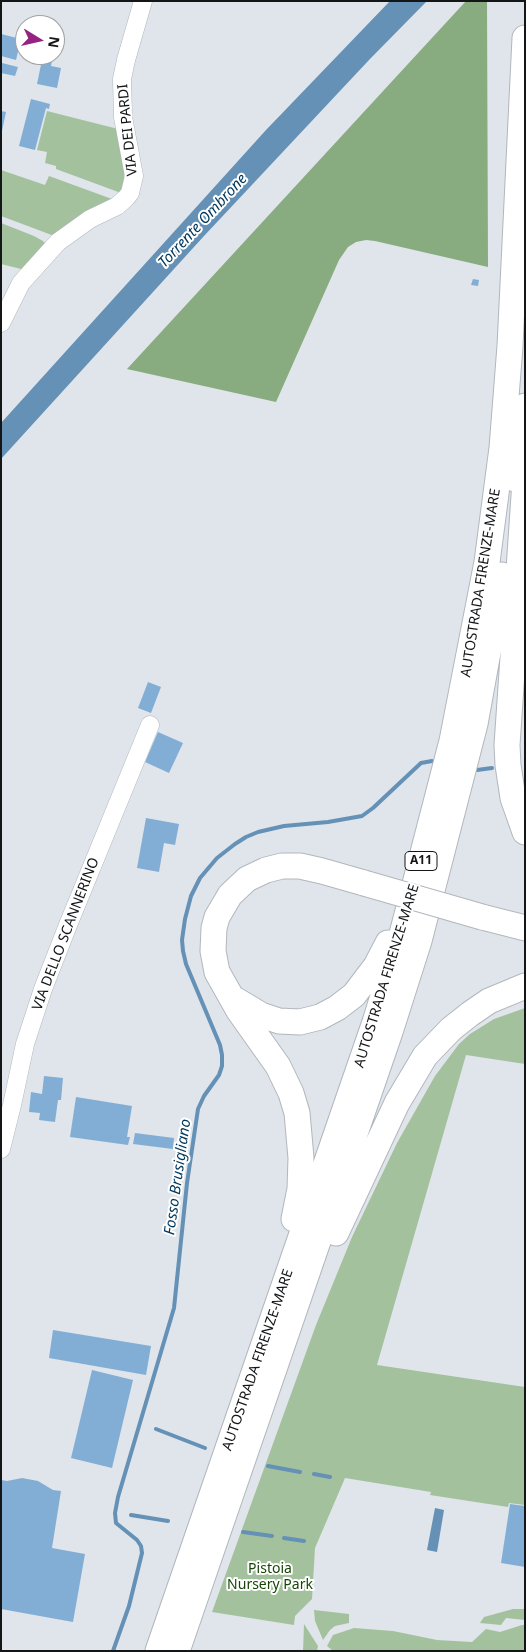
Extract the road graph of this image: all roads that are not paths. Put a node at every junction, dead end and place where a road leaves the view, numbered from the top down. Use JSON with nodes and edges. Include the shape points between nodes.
{"nodes":[{"id":1,"x":143,"y":1,"type":"edge"},
{"id":2,"x":525,"y":38,"type":"edge"},
{"id":3,"x":1,"y":323,"type":"edge"},
{"id":4,"x":525,"y":406,"type":"edge"},
{"id":5,"x":525,"y":482,"type":"edge"},
{"id":6,"x":150,"y":725,"type":"dead end"},
{"id":7,"x":525,"y":832,"type":"edge"},
{"id":8,"x":423,"y":855,"type":"junction"},
{"id":9,"x":525,"y":928,"type":"edge"},
{"id":10,"x":525,"y":986,"type":"edge"},
{"id":11,"x":230,"y":996,"type":"junction"},
{"id":12,"x":1,"y":1149,"type":"edge"},
{"id":13,"x":251,"y":1410,"type":"junction"},
{"id":14,"x":158,"y":1651,"type":"edge"},
{"id":15,"x":178,"y":1651,"type":"edge"}],
"edges":[{"from":1,"to":3,"type":"street","name":"VIA DEI PARDI","via":[[122,79],[123,117],[134,176],[130,193],[117,206],[84,222],[58,242],[21,283]]},
{"from":2,"to":8,"type":"highway","name":"AUTOSTRADA FIRENZE-MARE","number":"A11","via":[[510,346],[494,516],[452,742]]},
{"from":4,"to":13,"type":"highway","name":"AUTOSTRADA FIRENZE-MARE","number":"A11","via":[[486,670],[419,941],[390,1032]]},
{"from":5,"to":7,"type":"highway","via":[[507,745],[513,798]]},
{"from":6,"to":12,"type":"street","name":"VIA DELLO SCANNERINO","via":[[43,990],[25,1044]]},
{"from":8,"to":11,"type":"highway","via":[[376,966],[354,994],[337,1008],[310,1020],[288,1022],[261,1015]]},
{"from":8,"to":13,"type":"highway","name":"AUTOSTRADA FIRENZE-MARE","number":"A11","via":[[375,1022]]},
{"from":9,"to":11,"type":"highway","bridge":true,"via":[[316,869],[292,866],[266,870],[237,887],[220,911],[214,928],[214,961]]},
{"from":10,"to":13,"type":"highway","via":[[489,1001],[470,1014],[425,1056],[393,1111]]},
{"from":11,"to":13,"type":"highway","via":[[286,1081],[297,1113],[301,1151],[300,1189]]},
{"from":13,"to":14,"type":"highway","name":"AUTOSTRADA FIRENZE-MARE","number":"A11"},
{"from":13,"to":15,"type":"highway","name":"AUTOSTRADA FIRENZE-MARE","number":"A11"}]}
